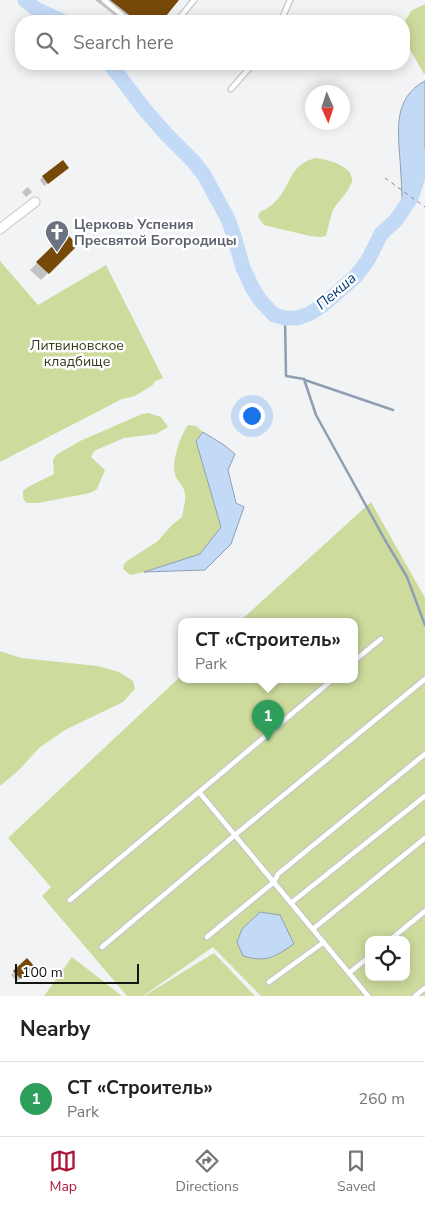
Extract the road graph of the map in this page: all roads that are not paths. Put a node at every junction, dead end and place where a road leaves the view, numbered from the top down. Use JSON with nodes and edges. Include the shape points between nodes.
{"nodes":[{"id":1,"x":104,"y":0,"type":"edge"},
{"id":2,"x":194,"y":0,"type":"edge"},
{"id":3,"x":290,"y":0,"type":"edge"},
{"id":4,"x":122,"y":15,"type":"edge"},
{"id":5,"x":182,"y":15,"type":"edge"},
{"id":6,"x":284,"y":15,"type":"edge"},
{"id":7,"x":248,"y":70,"type":"edge"},
{"id":8,"x":231,"y":89,"type":"dead end"},
{"id":9,"x":35,"y":202,"type":"dead end"},
{"id":10,"x":0,"y":229,"type":"edge"},
{"id":11,"x":381,"y":639,"type":"dead end"},
{"id":12,"x":358,"y":658,"type":"edge"},
{"id":13,"x":425,"y":680,"type":"edge"},
{"id":14,"x":328,"y":683,"type":"edge"},
{"id":15,"x":425,"y":754,"type":"edge"},
{"id":16,"x":199,"y":792,"type":"junction"},
{"id":17,"x":425,"y":796,"type":"edge"},
{"id":18,"x":235,"y":835,"type":"junction"},
{"id":19,"x":425,"y":838,"type":"edge"},
{"id":20,"x":274,"y":882,"type":"junction"},
{"id":21,"x":70,"y":900,"type":"dead end"},
{"id":22,"x":291,"y":903,"type":"junction"},
{"id":23,"x":425,"y":911,"type":"edge"},
{"id":24,"x":313,"y":929,"type":"junction"},
{"id":25,"x":395,"y":936,"type":"edge"},
{"id":26,"x":207,"y":937,"type":"dead end"},
{"id":27,"x":324,"y":942,"type":"junction"},
{"id":28,"x":102,"y":947,"type":"dead end"},
{"id":29,"x":365,"y":960,"type":"edge"},
{"id":30,"x":349,"y":973,"type":"junction"},
{"id":31,"x":269,"y":982,"type":"dead end"},
{"id":32,"x":425,"y":988,"type":"edge"},
{"id":33,"x":368,"y":996,"type":"edge"},
{"id":34,"x":415,"y":996,"type":"edge"}],
"edges":[{"from":1,"to":4,"type":"lane"},
{"from":2,"to":5,"type":"lane"},
{"from":3,"to":6,"type":"lane"},
{"from":7,"to":8,"type":"lane"},
{"from":9,"to":10,"type":"street"},
{"from":11,"to":12,"type":"lane"},
{"from":13,"to":18,"type":"lane"},
{"from":14,"to":16,"type":"lane"},
{"from":15,"to":20,"type":"lane","via":[[278,874]]},
{"from":16,"to":18,"type":"lane"},
{"from":16,"to":21,"type":"lane"},
{"from":17,"to":22,"type":"lane"},
{"from":18,"to":20,"type":"lane"},
{"from":18,"to":28,"type":"lane"},
{"from":19,"to":24,"type":"lane"},
{"from":20,"to":22,"type":"lane"},
{"from":20,"to":26,"type":"lane"},
{"from":22,"to":24,"type":"lane"},
{"from":23,"to":25,"type":"lane"},
{"from":24,"to":27,"type":"lane"},
{"from":27,"to":30,"type":"lane"},
{"from":27,"to":31,"type":"lane"},
{"from":29,"to":30,"type":"lane"},
{"from":30,"to":33,"type":"lane"},
{"from":32,"to":34,"type":"lane"}]}
